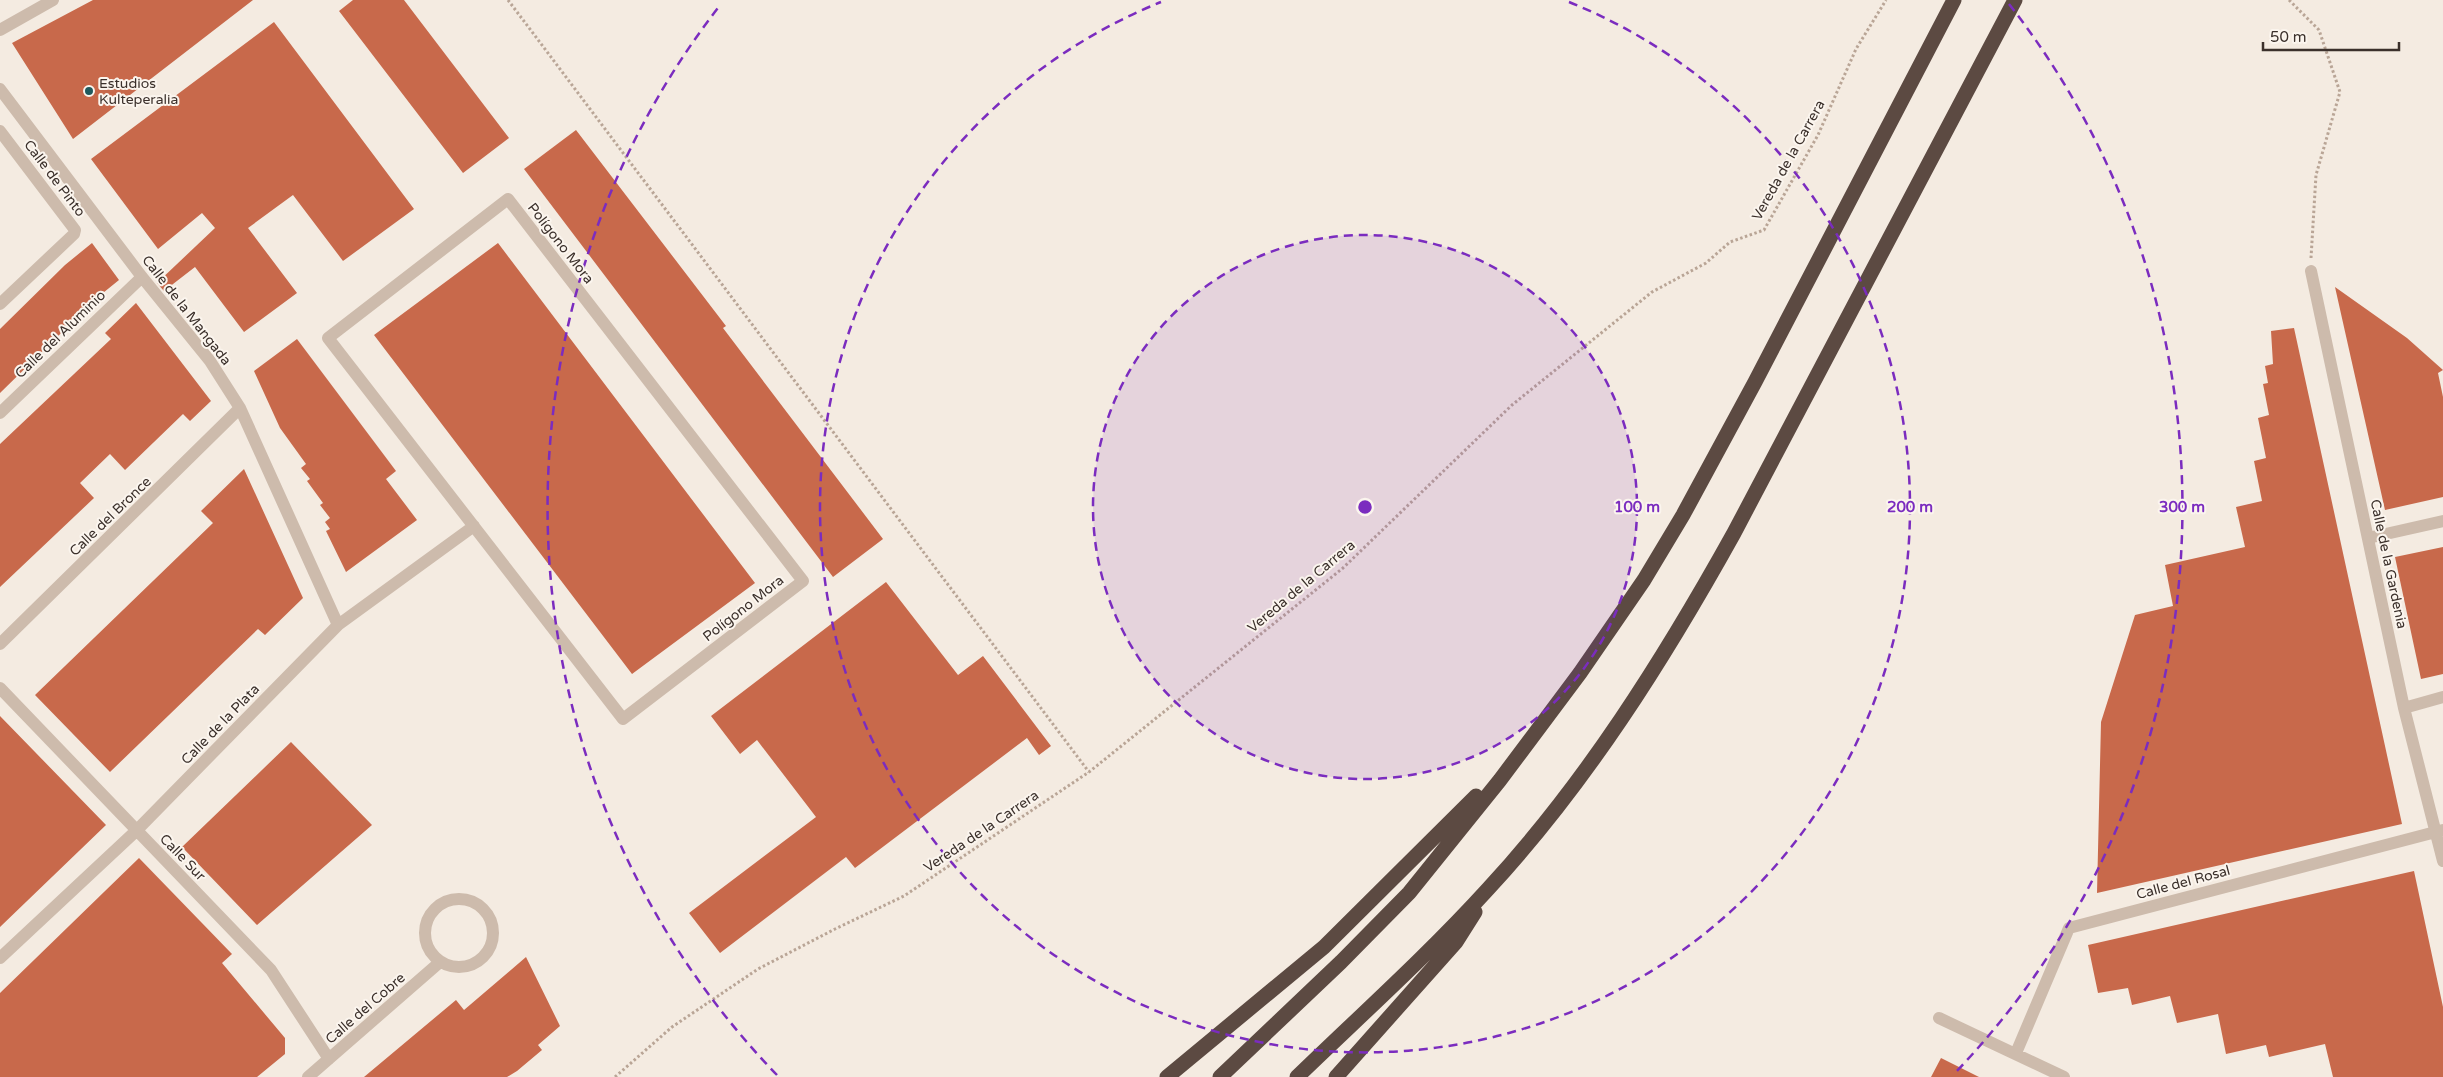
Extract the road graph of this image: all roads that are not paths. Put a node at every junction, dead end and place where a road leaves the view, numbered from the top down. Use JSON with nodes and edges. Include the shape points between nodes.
{"nodes":[{"id":1,"x":53,"y":0,"type":"edge"},
{"id":2,"x":1954,"y":0,"type":"edge"},
{"id":3,"x":2015,"y":0,"type":"edge"},
{"id":4,"x":0,"y":30,"type":"edge"},
{"id":5,"x":0,"y":89,"type":"edge"},
{"id":6,"x":0,"y":132,"type":"edge"},
{"id":7,"x":2311,"y":271,"type":"road end"},
{"id":8,"x":142,"y":277,"type":"junction"},
{"id":9,"x":0,"y":304,"type":"edge"},
{"id":10,"x":240,"y":408,"type":"junction"},
{"id":11,"x":0,"y":413,"type":"edge"},
{"id":12,"x":2443,"y":521,"type":"edge"},
{"id":13,"x":474,"y":526,"type":"junction"},
{"id":14,"x":2368,"y":538,"type":"junction"},
{"id":15,"x":338,"y":625,"type":"junction"},
{"id":16,"x":0,"y":644,"type":"edge"},
{"id":17,"x":0,"y":688,"type":"edge"},
{"id":18,"x":2443,"y":697,"type":"edge"},
{"id":19,"x":2404,"y":708,"type":"junction"},
{"id":20,"x":1500,"y":780,"type":"junction"},
{"id":21,"x":2440,"y":830,"type":"edge"},
{"id":22,"x":136,"y":831,"type":"junction"},
{"id":23,"x":2443,"y":861,"type":"edge"},
{"id":24,"x":1489,"y":889,"type":"junction"},
{"id":25,"x":0,"y":958,"type":"edge"},
{"id":26,"x":440,"y":962,"type":"junction"},
{"id":27,"x":1939,"y":1018,"type":"dead end"},
{"id":28,"x":2016,"y":1052,"type":"junction"},
{"id":29,"x":329,"y":1059,"type":"junction"},
{"id":30,"x":308,"y":1077,"type":"edge"},
{"id":31,"x":1167,"y":1077,"type":"edge"},
{"id":32,"x":1220,"y":1077,"type":"edge"},
{"id":33,"x":1297,"y":1077,"type":"edge"},
{"id":34,"x":1336,"y":1077,"type":"edge"},
{"id":35,"x":2064,"y":1077,"type":"edge"}],
"edges":[{"from":1,"to":4,"type":"street"},
{"from":2,"to":20,"type":"highway","via":[[1684,515],[1586,665]]},
{"from":3,"to":24,"type":"highway","via":[[1691,610],[1628,710],[1558,805]]},
{"from":5,"to":8,"type":"street","name":"Calle de la Mangada"},
{"from":6,"to":9,"type":"street","name":"Calle de Pinto","via":[[75,230]]},
{"from":7,"to":14,"type":"street","name":"Calle de la Gardenia"},
{"from":8,"to":10,"type":"street","name":"Calle de la Mangada","via":[[210,361]]},
{"from":8,"to":11,"type":"street","name":"Calle del Aluminio"},
{"from":10,"to":15,"type":"street","name":"Calle de la Mangada"},
{"from":10,"to":16,"type":"street","name":"Calle del Bronce"},
{"from":12,"to":14,"type":"street"},
{"from":13,"to":13,"type":"street","name":"Polígono Mora","via":[[328,338],[508,200],[803,581],[623,719]]},
{"from":13,"to":15,"type":"street","name":"Calle de la Plata"},
{"from":14,"to":19,"type":"street","name":"Calle de la Gardenia"},
{"from":15,"to":22,"type":"street","name":"Calle de la Plata"},
{"from":17,"to":22,"type":"street","name":"Calle Sur"},
{"from":18,"to":19,"type":"street"},
{"from":19,"to":21,"type":"street","name":"Calle de la Gardenia"},
{"from":20,"to":31,"type":"highway","via":[[1481,791],[1324,946]]},
{"from":20,"to":32,"type":"highway","via":[[1409,893]]},
{"from":21,"to":23,"type":"street","name":"Calle de la Gardenia"},
{"from":21,"to":28,"type":"street","name":"Calle del Rosal","via":[[2069,928]]},
{"from":22,"to":25,"type":"street","name":"Calle de la Plata"},
{"from":22,"to":29,"type":"street","name":"Calle Sur","via":[[272,970]]},
{"from":24,"to":33,"type":"highway"},
{"from":24,"to":34,"type":"highway","via":[[1456,942]]},
{"from":26,"to":26,"type":"street","via":[[455,967],[470,966],[483,958],[491,945],[493,930],[488,915],[477,904],[463,899],[448,900],[435,908],[426,921],[424,936],[429,951]]},
{"from":26,"to":29,"type":"street","name":"Calle del Cobre"},
{"from":27,"to":28,"type":"street"},
{"from":28,"to":35,"type":"street"},
{"from":29,"to":30,"type":"street","name":"Calle del Cobre"}]}
